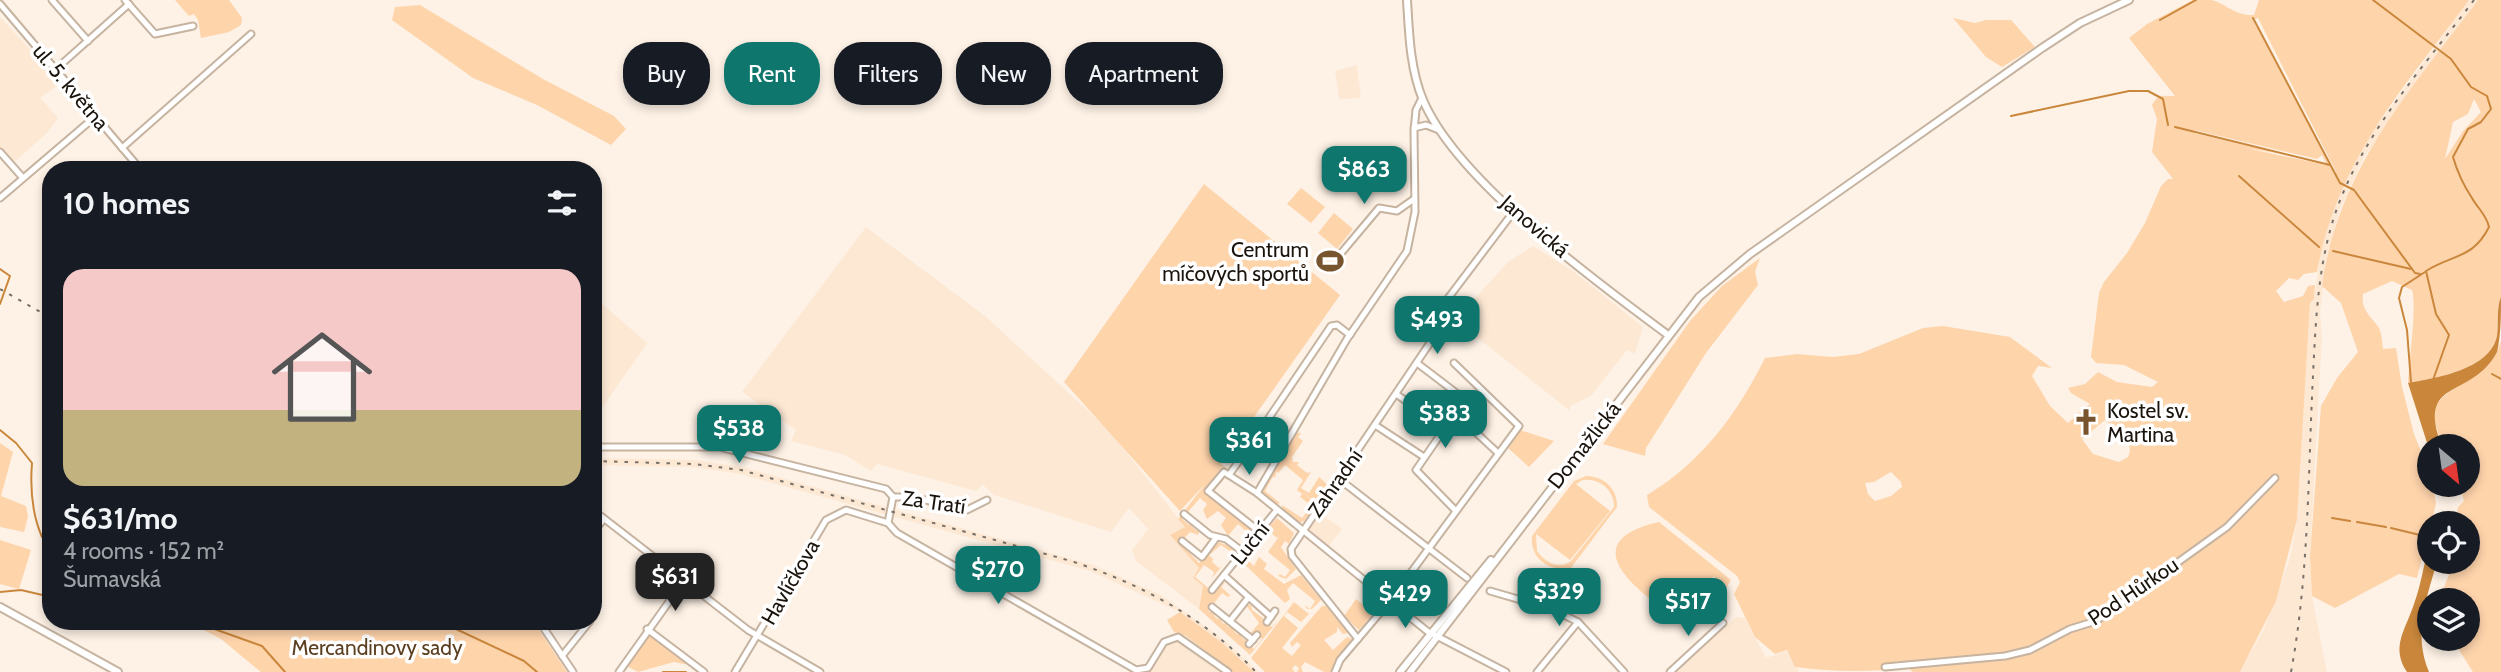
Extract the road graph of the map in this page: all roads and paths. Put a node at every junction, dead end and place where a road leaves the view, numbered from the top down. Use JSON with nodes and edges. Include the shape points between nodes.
{"nodes":[{"id":1,"x":52,"y":0,"type":"edge"},
{"id":2,"x":1407,"y":0,"type":"edge"},
{"id":3,"x":2129,"y":0,"type":"edge"},
{"id":4,"x":127,"y":2,"type":"edge"},
{"id":5,"x":0,"y":4,"type":"edge"},
{"id":6,"x":193,"y":26,"type":"dead end"},
{"id":7,"x":251,"y":34,"type":"dead end"},
{"id":8,"x":88,"y":41,"type":"junction"},
{"id":9,"x":56,"y":69,"type":"junction"},
{"id":10,"x":1422,"y":98,"type":"junction"},
{"id":11,"x":96,"y":116,"type":"junction"},
{"id":12,"x":1414,"y":128,"type":"junction"},
{"id":13,"x":1438,"y":130,"type":"junction"},
{"id":14,"x":122,"y":148,"type":"junction"},
{"id":15,"x":0,"y":152,"type":"edge"},
{"id":16,"x":43,"y":161,"type":"edge"},
{"id":17,"x":133,"y":161,"type":"edge"},
{"id":18,"x":42,"y":162,"type":"edge"},
{"id":19,"x":23,"y":178,"type":"junction"},
{"id":20,"x":0,"y":198,"type":"edge"},
{"id":21,"x":1414,"y":199,"type":"junction"},
{"id":22,"x":1508,"y":219,"type":"dead end"},
{"id":23,"x":1342,"y":252,"type":"dead end"},
{"id":24,"x":1350,"y":335,"type":"junction"},
{"id":25,"x":1668,"y":335,"type":"junction"},
{"id":26,"x":1417,"y":363,"type":"junction"},
{"id":27,"x":1454,"y":363,"type":"dead end"},
{"id":28,"x":1396,"y":394,"type":"junction"},
{"id":29,"x":1459,"y":396,"type":"dead end"},
{"id":30,"x":1375,"y":425,"type":"junction"},
{"id":31,"x":1446,"y":428,"type":"junction"},
{"id":32,"x":1256,"y":437,"type":"junction"},
{"id":33,"x":602,"y":447,"type":"edge"},
{"id":34,"x":1278,"y":453,"type":"junction"},
{"id":35,"x":1498,"y":453,"type":"junction"},
{"id":36,"x":1424,"y":457,"type":"junction"},
{"id":37,"x":1229,"y":475,"type":"junction"},
{"id":38,"x":2275,"y":478,"type":"dead end"},
{"id":39,"x":1339,"y":479,"type":"junction"},
{"id":40,"x":1257,"y":493,"type":"junction"},
{"id":41,"x":893,"y":497,"type":"junction"},
{"id":42,"x":986,"y":500,"type":"dead end"},
{"id":43,"x":1276,"y":511,"type":"junction"},
{"id":44,"x":1456,"y":511,"type":"junction"},
{"id":45,"x":1184,"y":514,"type":"dead end"},
{"id":46,"x":604,"y":519,"type":"joint"},
{"id":47,"x":602,"y":521,"type":"edge"},
{"id":48,"x":888,"y":523,"type":"junction"},
{"id":49,"x":1260,"y":531,"type":"junction"},
{"id":50,"x":1301,"y":532,"type":"junction"},
{"id":51,"x":1216,"y":538,"type":"junction"},
{"id":52,"x":1182,"y":541,"type":"dead end"},
{"id":53,"x":1428,"y":548,"type":"junction"},
{"id":54,"x":1243,"y":552,"type":"junction"},
{"id":55,"x":1224,"y":575,"type":"junction"},
{"id":56,"x":1467,"y":578,"type":"dead end"},
{"id":57,"x":683,"y":582,"type":"junction"},
{"id":58,"x":1212,"y":590,"type":"dead end"},
{"id":59,"x":1490,"y":591,"type":"dead end"},
{"id":60,"x":1248,"y":598,"type":"junction"},
{"id":61,"x":1390,"y":601,"type":"junction"},
{"id":62,"x":0,"y":607,"type":"edge"},
{"id":63,"x":1212,"y":607,"type":"dead end"},
{"id":64,"x":1275,"y":611,"type":"dead end"},
{"id":65,"x":1230,"y":621,"type":"junction"},
{"id":66,"x":1577,"y":622,"type":"junction"},
{"id":67,"x":1723,"y":623,"type":"dead end"},
{"id":68,"x":648,"y":629,"type":"junction"},
{"id":69,"x":545,"y":630,"type":"edge"},
{"id":70,"x":583,"y":630,"type":"edge"},
{"id":71,"x":1434,"y":635,"type":"junction"},
{"id":72,"x":758,"y":636,"type":"junction"},
{"id":73,"x":1358,"y":639,"type":"junction"},
{"id":74,"x":1253,"y":640,"type":"dead end"},
{"id":75,"x":562,"y":656,"type":"junction"},
{"id":76,"x":1887,"y":670,"type":"edge"},
{"id":77,"x":118,"y":672,"type":"edge"},
{"id":78,"x":573,"y":672,"type":"edge"},
{"id":79,"x":619,"y":672,"type":"edge"},
{"id":80,"x":704,"y":672,"type":"edge"},
{"id":81,"x":734,"y":672,"type":"edge"},
{"id":82,"x":820,"y":672,"type":"edge"},
{"id":83,"x":1228,"y":672,"type":"edge"},
{"id":84,"x":1335,"y":672,"type":"edge"},
{"id":85,"x":1400,"y":672,"type":"edge"},
{"id":86,"x":1410,"y":672,"type":"edge"},
{"id":87,"x":1506,"y":672,"type":"edge"},
{"id":88,"x":1537,"y":672,"type":"edge"},
{"id":89,"x":1624,"y":672,"type":"edge"},
{"id":90,"x":1670,"y":672,"type":"edge"},
{"id":91,"x":1879,"y":672,"type":"edge"}],
"edges":[{"from":1,"to":8,"type":"street"},
{"from":2,"to":10,"type":"main road","name":"Janovická","via":[[1412,57]]},
{"from":3,"to":25,"type":"main road","name":"Domažlická","via":[[2080,23],[2042,48],[1750,254],[1699,297]]},
{"from":4,"to":6,"type":"street","via":[[155,34]]},
{"from":4,"to":8,"type":"street"},
{"from":5,"to":9,"type":"street","name":"ul. 5. května"},
{"from":7,"to":14,"type":"street"},
{"from":8,"to":9,"type":"street"},
{"from":9,"to":11,"type":"street","name":"ul. 5. května"},
{"from":10,"to":12,"type":"street"},
{"from":10,"to":13,"type":"main road","name":"Janovická"},
{"from":11,"to":14,"type":"street","name":"ul. 5. května"},
{"from":11,"to":16,"type":"street"},
{"from":12,"to":13,"type":"street","via":[[1426,125]]},
{"from":12,"to":21,"type":"street"},
{"from":13,"to":25,"type":"main road","name":"Janovická","via":[[1528,223]]},
{"from":14,"to":17,"type":"street","name":"ul. 5. května"},
{"from":15,"to":19,"type":"street"},
{"from":18,"to":19,"type":"street"},
{"from":19,"to":20,"type":"street"},
{"from":21,"to":23,"type":"street","via":[[1397,211],[1379,208]]},
{"from":21,"to":24,"type":"street","via":[[1407,251]]},
{"from":22,"to":26,"type":"street","name":"Zahradní","via":[[1443,305],[1443,324]]},
{"from":24,"to":32,"type":"street","via":[[1331,326]]},
{"from":24,"to":34,"type":"street"},
{"from":25,"to":71,"type":"main road","name":"Domažlická"},
{"from":26,"to":28,"type":"street","name":"Zahradní"},
{"from":26,"to":29,"type":"street"},
{"from":27,"to":35,"type":"street","via":[[1519,426]]},
{"from":28,"to":30,"type":"street","name":"Zahradní"},
{"from":28,"to":31,"type":"street"},
{"from":30,"to":36,"type":"street"},
{"from":30,"to":39,"type":"street","name":"Zahradní"},
{"from":31,"to":35,"type":"street","via":[[1454,412]]},
{"from":31,"to":36,"type":"street"},
{"from":32,"to":34,"type":"street"},
{"from":32,"to":37,"type":"street"},
{"from":33,"to":41,"type":"street","name":"Za Tratí","via":[[719,447],[886,489]]},
{"from":34,"to":40,"type":"street"},
{"from":35,"to":44,"type":"street"},
{"from":36,"to":44,"type":"street","via":[[1416,472]]},
{"from":37,"to":40,"type":"street"},
{"from":37,"to":49,"type":"street","via":[[1220,473],[1209,492]]},
{"from":38,"to":76,"type":"street","name":"Pod Hůrkou","via":[[2227,527],[2096,621],[2005,656]]},
{"from":39,"to":50,"type":"street","name":"Zahradní"},
{"from":39,"to":53,"type":"street"},
{"from":40,"to":43,"type":"street"},
{"from":41,"to":42,"type":"street","name":"Za Tratí","via":[[967,510]]},
{"from":41,"to":48,"type":"street"},
{"from":43,"to":49,"type":"street","name":"Luční"},
{"from":43,"to":50,"type":"street"},
{"from":44,"to":53,"type":"street"},
{"from":45,"to":51,"type":"street"},
{"from":46,"to":47,"type":"street"},
{"from":46,"to":57,"type":"street"},
{"from":48,"to":72,"type":"street","name":"Havlíčkova","via":[[856,511],[839,511],[826,520]]},
{"from":48,"to":83,"type":"street","via":[[897,533],[1134,669],[1148,668],[1164,642],[1178,637]]},
{"from":49,"to":54,"type":"street","name":"Luční"},
{"from":50,"to":61,"type":"street"},
{"from":50,"to":73,"type":"street","name":"Zahradní","via":[[1290,554]]},
{"from":51,"to":52,"type":"street","via":[[1202,557]]},
{"from":51,"to":54,"type":"street","via":[[1226,539]]},
{"from":53,"to":56,"type":"street"},
{"from":53,"to":61,"type":"street"},
{"from":54,"to":55,"type":"street","name":"Luční"},
{"from":55,"to":58,"type":"street","name":"Luční"},
{"from":55,"to":60,"type":"street","name":"Luční"},
{"from":57,"to":68,"type":"street"},
{"from":57,"to":72,"type":"street"},
{"from":59,"to":66,"type":"street","via":[[1552,609]]},
{"from":60,"to":64,"type":"street","name":"Luční","via":[[1269,620]]},
{"from":60,"to":65,"type":"street","name":"Luční"},
{"from":61,"to":71,"type":"street"},
{"from":61,"to":73,"type":"street"},
{"from":62,"to":77,"type":"main road"},
{"from":63,"to":65,"type":"street"},
{"from":65,"to":74,"type":"street"},
{"from":66,"to":88,"type":"street"},
{"from":66,"to":89,"type":"street"},
{"from":67,"to":90,"type":"street"},
{"from":68,"to":79,"type":"street"},
{"from":68,"to":80,"type":"street"},
{"from":69,"to":75,"type":"street"},
{"from":70,"to":75,"type":"street"},
{"from":71,"to":85,"type":"main road","name":"Domažlická"},
{"from":71,"to":86,"type":"main road","name":"Domažlická"},
{"from":71,"to":87,"type":"street"},
{"from":72,"to":81,"type":"street","name":"Havlíčkova"},
{"from":72,"to":82,"type":"street"},
{"from":73,"to":84,"type":"street"},
{"from":75,"to":78,"type":"street"},
{"from":76,"to":91,"type":"street"}]}
